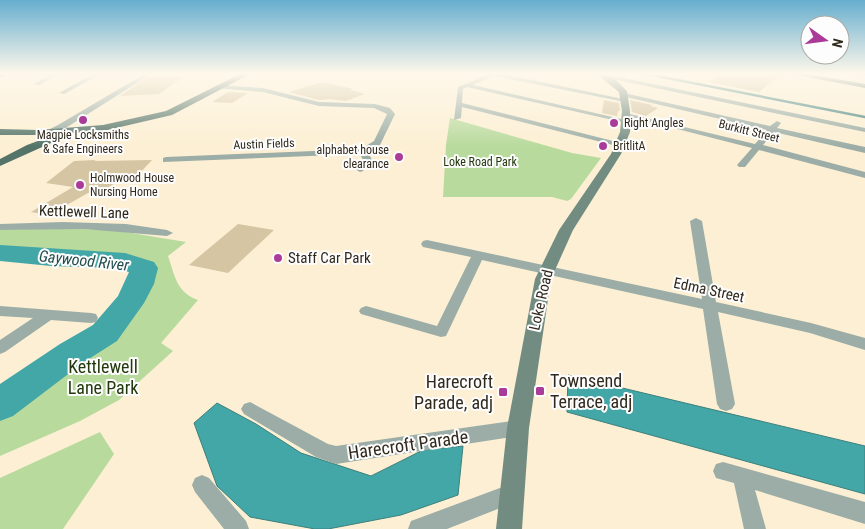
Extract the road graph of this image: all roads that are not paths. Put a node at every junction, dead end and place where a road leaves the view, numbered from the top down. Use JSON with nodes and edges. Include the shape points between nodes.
{"nodes":[{"id":1,"x":108,"y":98,"type":"edge"},
{"id":2,"x":200,"y":98,"type":"edge"},
{"id":3,"x":291,"y":98,"type":"edge"},
{"id":4,"x":459,"y":98,"type":"edge"},
{"id":5,"x":528,"y":98,"type":"edge"},
{"id":6,"x":625,"y":98,"type":"joint"},
{"id":7,"x":727,"y":98,"type":"edge"},
{"id":8,"x":458,"y":104,"type":"junction"},
{"id":9,"x":790,"y":109,"type":"junction"},
{"id":10,"x":457,"y":118,"type":"dead end"},
{"id":11,"x":626,"y":118,"type":"junction"},
{"id":12,"x":103,"y":128,"type":"junction"},
{"id":13,"x":773,"y":128,"type":"junction"},
{"id":14,"x":865,"y":130,"type":"edge"},
{"id":15,"x":4,"y":132,"type":"edge"},
{"id":16,"x":46,"y":133,"type":"junction"},
{"id":17,"x":621,"y":144,"type":"junction"},
{"id":18,"x":757,"y":146,"type":"junction"},
{"id":19,"x":865,"y":150,"type":"edge"},
{"id":20,"x":364,"y":151,"type":"junction"},
{"id":21,"x":166,"y":160,"type":"dead end"},
{"id":22,"x":0,"y":163,"type":"edge"},
{"id":23,"x":742,"y":165,"type":"dead end"},
{"id":24,"x":360,"y":169,"type":"dead end"},
{"id":25,"x":865,"y":175,"type":"edge"},
{"id":26,"x":696,"y":221,"type":"dead end"},
{"id":27,"x":0,"y":227,"type":"edge"},
{"id":28,"x":167,"y":233,"type":"dead end"},
{"id":29,"x":427,"y":244,"type":"dead end"},
{"id":30,"x":478,"y":256,"type":"junction"},
{"id":31,"x":546,"y":271,"type":"junction"},
{"id":32,"x":709,"y":306,"type":"junction"},
{"id":33,"x":0,"y":311,"type":"edge"},
{"id":34,"x":366,"y":311,"type":"dead end"},
{"id":35,"x":48,"y":315,"type":"junction"},
{"id":36,"x":91,"y":318,"type":"dead end"},
{"id":37,"x":865,"y":344,"type":"edge"},
{"id":38,"x":0,"y":348,"type":"edge"},
{"id":39,"x":726,"y":404,"type":"dead end"},
{"id":40,"x":250,"y":409,"type":"dead end"},
{"id":41,"x":518,"y":428,"type":"junction"},
{"id":42,"x":202,"y":486,"type":"dead end"},
{"id":43,"x":511,"y":494,"type":"junction"},
{"id":44,"x":865,"y":513,"type":"edge"},
{"id":45,"x":238,"y":529,"type":"edge"},
{"id":46,"x":419,"y":529,"type":"edge"},
{"id":47,"x":509,"y":529,"type":"edge"},
{"id":48,"x":755,"y":529,"type":"edge"}],
"edges":[{"from":1,"to":16,"type":"street"},
{"from":2,"to":12,"type":"main road","via":[[169,113]]},
{"from":3,"to":20,"type":"street","via":[[311,103],[375,106],[390,111],[391,117],[377,143]]},
{"from":4,"to":8,"type":"street"},
{"from":5,"to":11,"type":"street","name":"Burkitt Street"},
{"from":6,"to":11,"type":"street","name":"Loke Road"},
{"from":6,"to":13,"type":"street"},
{"from":7,"to":9,"type":"street"},
{"from":8,"to":10,"type":"street"},
{"from":8,"to":17,"type":"street"},
{"from":9,"to":13,"type":"street"},
{"from":9,"to":14,"type":"street"},
{"from":11,"to":17,"type":"street","name":"Loke Road"},
{"from":11,"to":18,"type":"street","name":"Burkitt Street"},
{"from":12,"to":16,"type":"main road"},
{"from":12,"to":22,"type":"main road","via":[[42,142]]},
{"from":13,"to":18,"type":"street"},
{"from":13,"to":19,"type":"street"},
{"from":15,"to":16,"type":"main road"},
{"from":15,"to":22,"type":"main road","via":[[31,138]]},
{"from":17,"to":31,"type":"street","name":"Loke Road","via":[[566,230]]},
{"from":18,"to":23,"type":"street"},
{"from":18,"to":25,"type":"street","name":"Burkitt Street"},
{"from":20,"to":21,"type":"street","name":"Austin Fields"},
{"from":20,"to":24,"type":"street","via":[[368,160]]},
{"from":26,"to":32,"type":"street"},
{"from":27,"to":28,"type":"street","name":"Kettlewell Lane","via":[[72,225]]},
{"from":29,"to":30,"type":"street","name":"Edma Street"},
{"from":30,"to":31,"type":"street","name":"Edma Street"},
{"from":30,"to":34,"type":"street","via":[[441,332]]},
{"from":31,"to":32,"type":"street","name":"Edma Street"},
{"from":31,"to":41,"type":"street","name":"Loke Road"},
{"from":32,"to":37,"type":"street","name":"Edma Street","via":[[812,328]]},
{"from":32,"to":39,"type":"street"},
{"from":33,"to":35,"type":"street"},
{"from":35,"to":36,"type":"street"},
{"from":35,"to":38,"type":"street"},
{"from":40,"to":41,"type":"street","name":"Harecroft Parade","via":[[323,452],[336,455]]},
{"from":41,"to":43,"type":"street","name":"Loke Road"},
{"from":42,"to":45,"type":"street"},
{"from":43,"to":46,"type":"street"},
{"from":43,"to":47,"type":"street","name":"Loke Road"},
{"from":44,"to":48,"type":"street","via":[[733,474]]}]}
